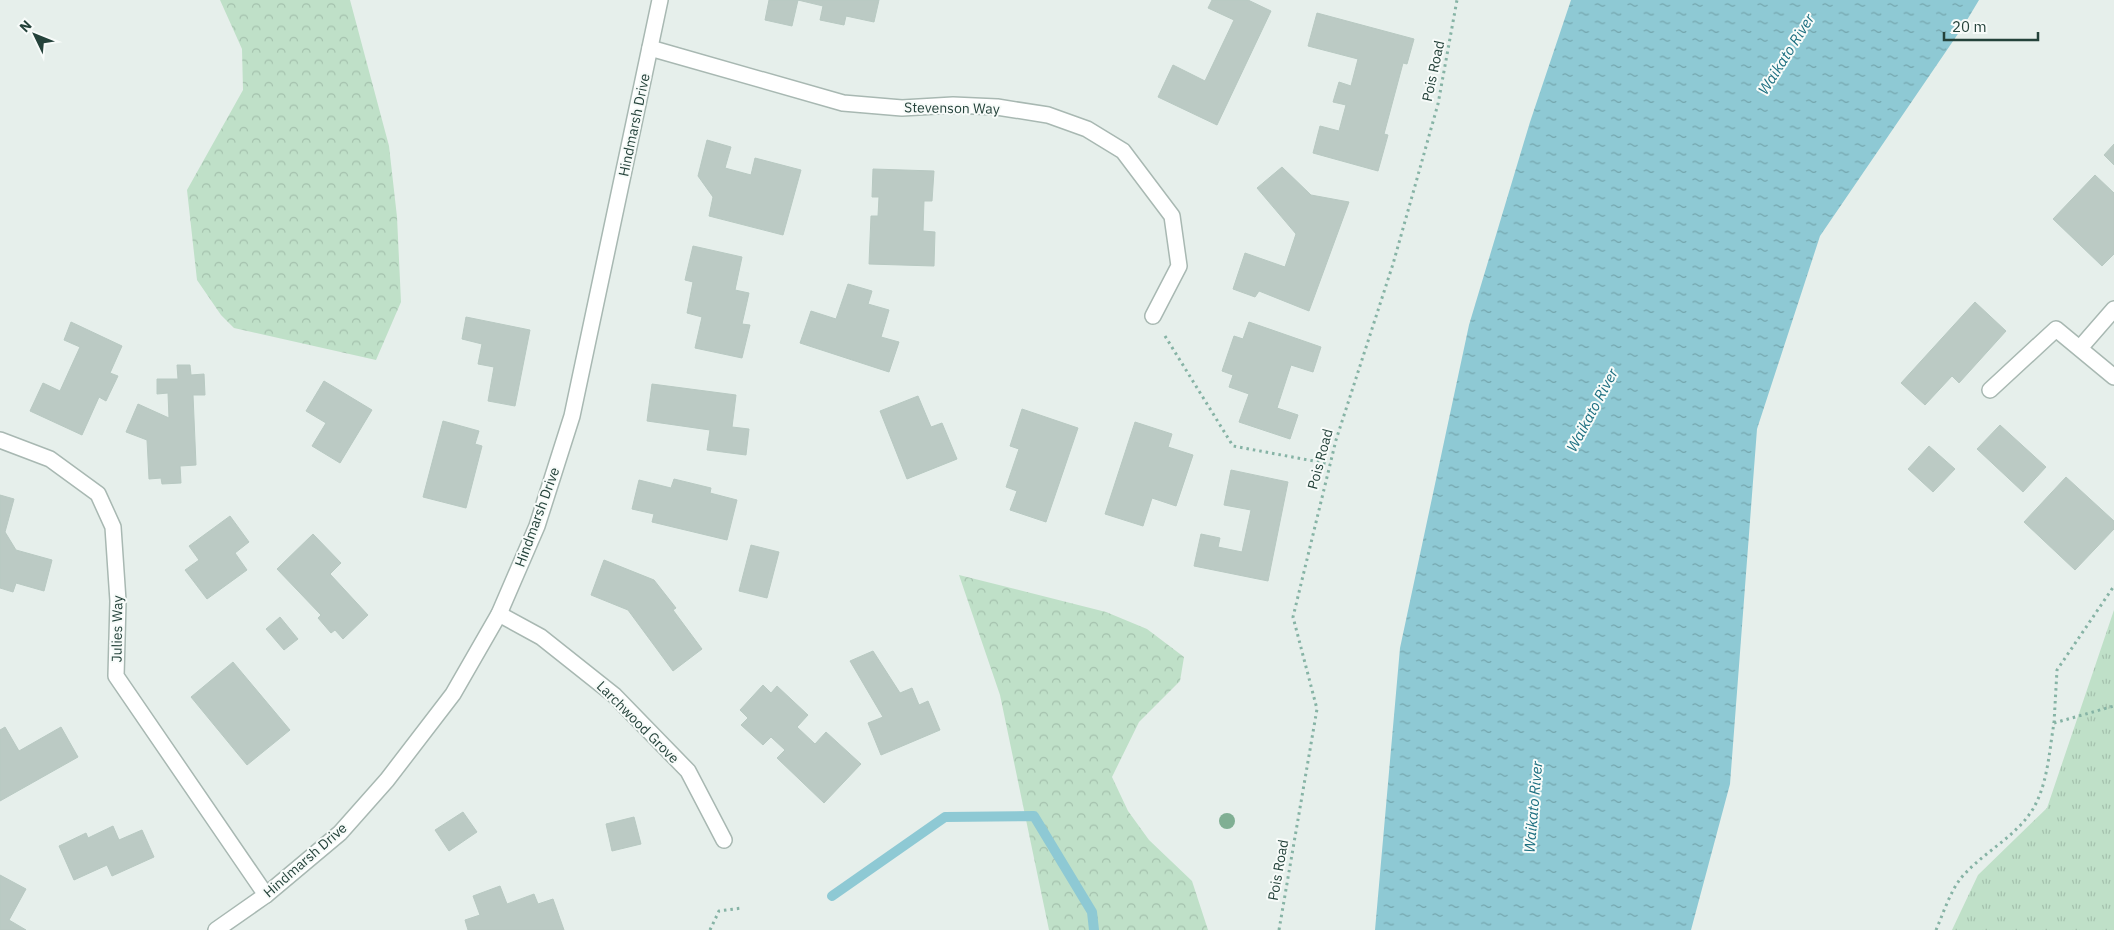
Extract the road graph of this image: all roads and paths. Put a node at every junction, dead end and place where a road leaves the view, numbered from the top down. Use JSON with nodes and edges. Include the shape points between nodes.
{"nodes":[{"id":1,"x":660,"y":0,"type":"edge"},
{"id":2,"x":1457,"y":0,"type":"edge"},
{"id":3,"x":650,"y":48,"type":"junction"},
{"id":4,"x":2114,"y":309,"type":"edge"},
{"id":5,"x":1153,"y":316,"type":"joint"},
{"id":6,"x":2080,"y":348,"type":"junction"},
{"id":7,"x":2114,"y":377,"type":"edge"},
{"id":8,"x":1990,"y":390,"type":"dead end"},
{"id":9,"x":0,"y":440,"type":"edge"},
{"id":10,"x":1330,"y":464,"type":"junction"},
{"id":11,"x":2114,"y":586,"type":"edge"},
{"id":12,"x":499,"y":614,"type":"junction"},
{"id":13,"x":2114,"y":706,"type":"edge"},
{"id":14,"x":2054,"y":723,"type":"junction"},
{"id":15,"x":724,"y":840,"type":"dead end"},
{"id":16,"x":266,"y":895,"type":"junction"},
{"id":17,"x":742,"y":908,"type":"dead end"},
{"id":18,"x":216,"y":930,"type":"edge"},
{"id":19,"x":710,"y":930,"type":"edge"},
{"id":20,"x":1280,"y":930,"type":"edge"},
{"id":21,"x":1936,"y":930,"type":"edge"}],
"edges":[{"from":1,"to":3,"type":"street","name":"Hindmarsh Drive"},
{"from":2,"to":10,"type":"path","name":"Pois Road","via":[[1438,104],[1393,264]]},
{"from":3,"to":5,"type":"street","name":"Stevenson Way","via":[[844,103],[902,108],[997,107],[1048,115],[1087,129],[1123,151],[1172,216],[1179,266]]},
{"from":3,"to":12,"type":"street","name":"Hindmarsh Drive","via":[[572,416],[537,526]]},
{"from":4,"to":6,"type":"street"},
{"from":5,"to":10,"type":"path","via":[[1233,446]]},
{"from":6,"to":7,"type":"street"},
{"from":6,"to":8,"type":"street","via":[[2056,329]]},
{"from":9,"to":16,"type":"street","name":"Julies Way","via":[[50,459],[98,494],[112,527],[118,601],[116,676]]},
{"from":10,"to":20,"type":"path","name":"Pois Road","via":[[1293,617],[1317,709]]},
{"from":11,"to":14,"type":"path","via":[[2056,670]]},
{"from":12,"to":15,"type":"street","name":"Larchwood Grove","via":[[541,637],[614,695],[688,771]]},
{"from":12,"to":16,"type":"street","name":"Hindmarsh Drive","via":[[452,694],[387,780],[340,833]]},
{"from":13,"to":14,"type":"path"},
{"from":14,"to":21,"type":"path","via":[[2045,780],[2033,809],[2010,836],[1986,853],[1960,880]]},
{"from":16,"to":18,"type":"street","name":"Hindmarsh Drive"},
{"from":17,"to":19,"type":"path","via":[[720,911]]}]}
